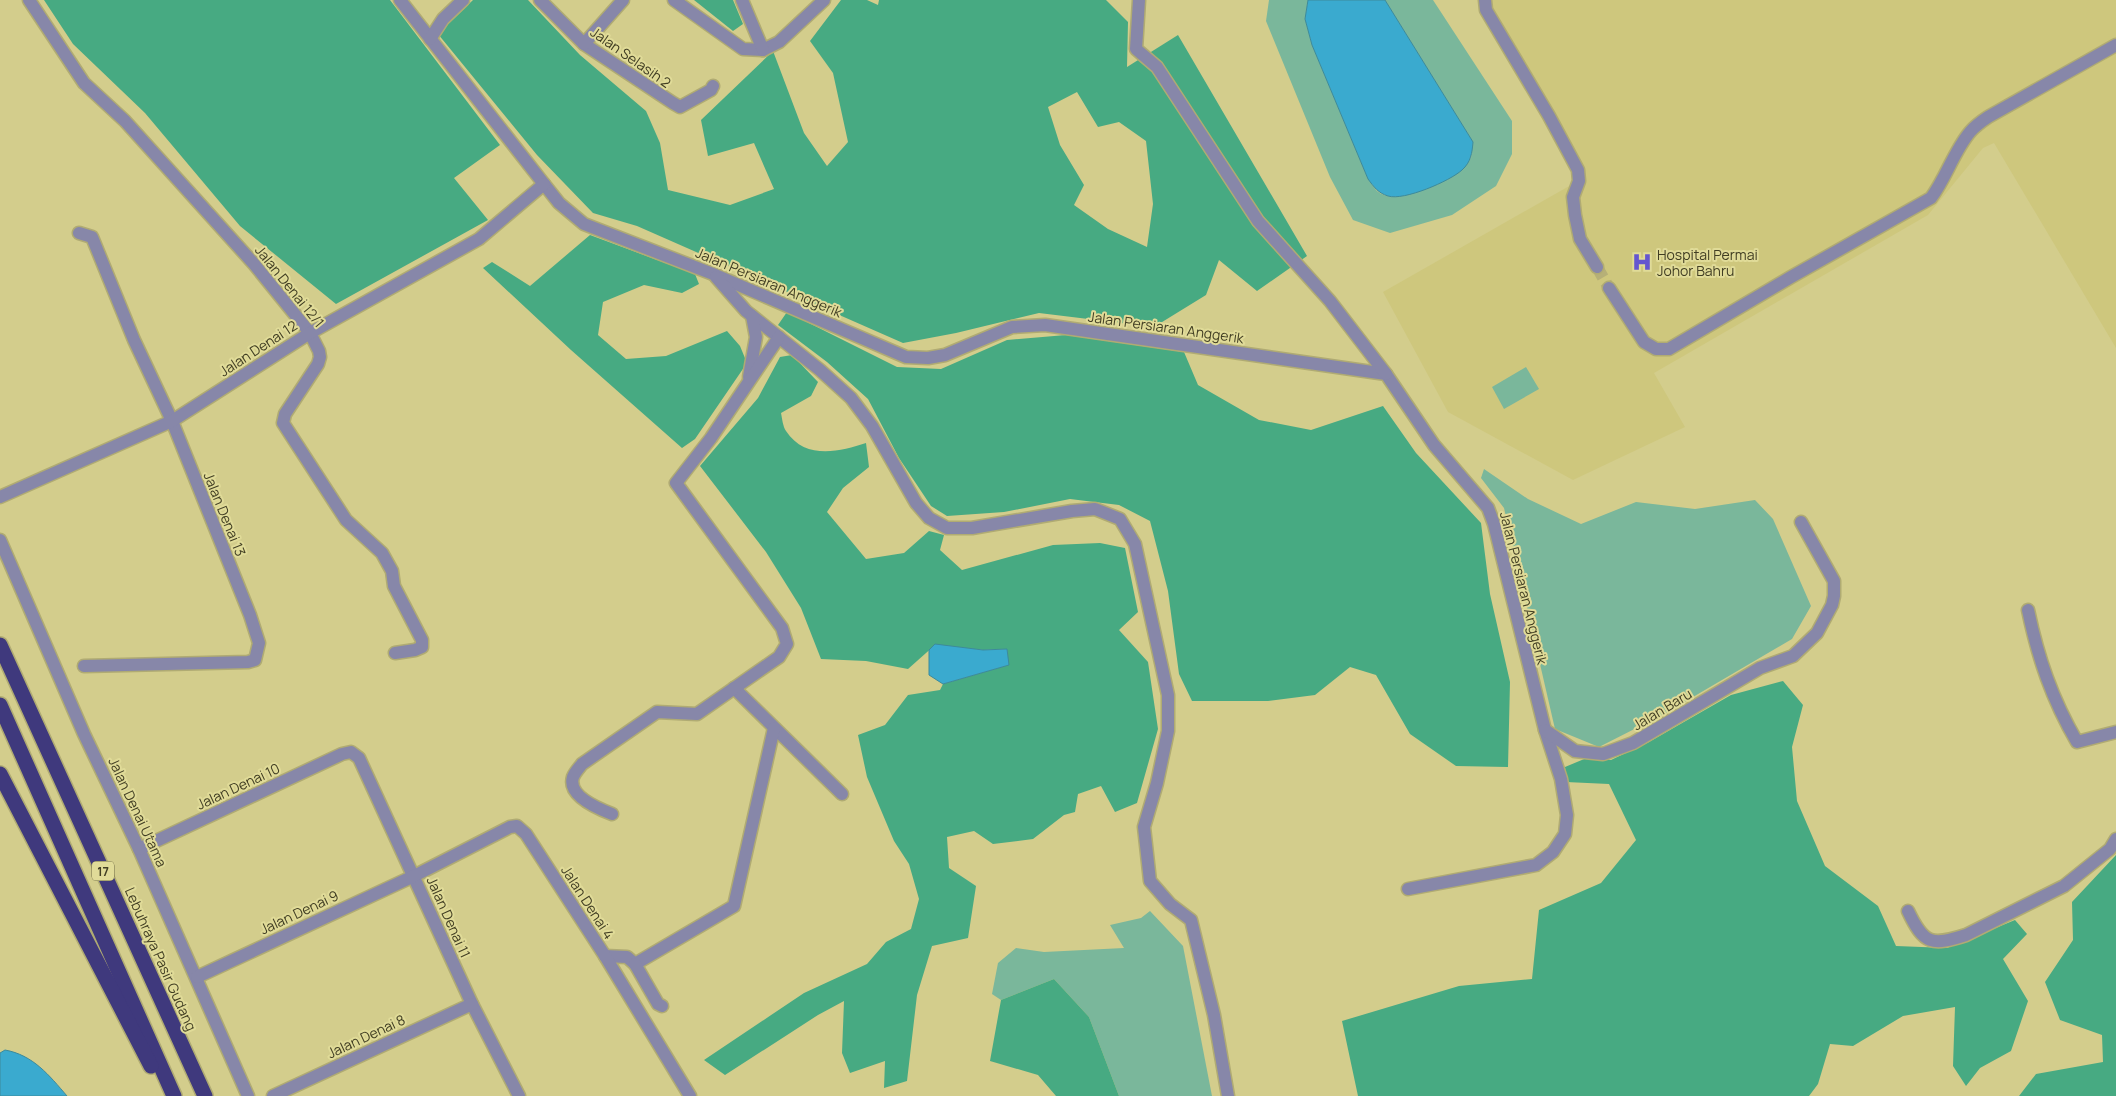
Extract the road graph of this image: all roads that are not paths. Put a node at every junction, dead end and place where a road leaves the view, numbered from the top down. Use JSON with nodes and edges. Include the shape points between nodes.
{"nodes":[{"id":1,"x":29,"y":0,"type":"edge"},
{"id":2,"x":400,"y":0,"type":"edge"},
{"id":3,"x":463,"y":0,"type":"edge"},
{"id":4,"x":540,"y":0,"type":"edge"},
{"id":5,"x":623,"y":0,"type":"edge"},
{"id":6,"x":674,"y":0,"type":"edge"},
{"id":7,"x":742,"y":0,"type":"edge"},
{"id":8,"x":824,"y":0,"type":"edge"},
{"id":9,"x":1139,"y":0,"type":"edge"},
{"id":10,"x":1485,"y":0,"type":"edge"},
{"id":11,"x":430,"y":39,"type":"junction"},
{"id":12,"x":584,"y":44,"type":"junction"},
{"id":13,"x":2116,"y":45,"type":"edge"},
{"id":14,"x":763,"y":50,"type":"junction"},
{"id":15,"x":713,"y":86,"type":"dead end"},
{"id":16,"x":544,"y":184,"type":"junction"},
{"id":17,"x":79,"y":233,"type":"dead end"},
{"id":18,"x":1597,"y":267,"type":"tunnel mouth"},
{"id":19,"x":713,"y":274,"type":"junction"},
{"id":20,"x":1609,"y":288,"type":"tunnel mouth"},
{"id":21,"x":752,"y":316,"type":"junction"},
{"id":22,"x":310,"y":332,"type":"junction"},
{"id":23,"x":779,"y":337,"type":"junction"},
{"id":24,"x":1386,"y":374,"type":"junction"},
{"id":25,"x":748,"y":384,"type":"junction"},
{"id":26,"x":172,"y":421,"type":"junction"},
{"id":27,"x":0,"y":497,"type":"edge"},
{"id":28,"x":1801,"y":522,"type":"dead end"},
{"id":29,"x":0,"y":540,"type":"edge"},
{"id":30,"x":2028,"y":610,"type":"dead end"},
{"id":31,"x":0,"y":645,"type":"edge"},
{"id":32,"x":395,"y":653,"type":"dead end"},
{"id":33,"x":84,"y":666,"type":"dead end"},
{"id":34,"x":734,"y":688,"type":"junction"},
{"id":35,"x":0,"y":705,"type":"edge"},
{"id":36,"x":774,"y":728,"type":"junction"},
{"id":37,"x":1545,"y":730,"type":"junction"},
{"id":38,"x":2116,"y":732,"type":"edge"},
{"id":39,"x":351,"y":752,"type":"joint"},
{"id":40,"x":0,"y":774,"type":"edge"},
{"id":41,"x":842,"y":794,"type":"dead end"},
{"id":42,"x":612,"y":814,"type":"dead end"},
{"id":43,"x":2116,"y":839,"type":"edge"},
{"id":44,"x":139,"y":849,"type":"junction"},
{"id":45,"x":414,"y":876,"type":"junction"},
{"id":46,"x":1408,"y":889,"type":"dead end"},
{"id":47,"x":1908,"y":912,"type":"dead end"},
{"id":48,"x":605,"y":956,"type":"junction"},
{"id":49,"x":636,"y":964,"type":"junction"},
{"id":50,"x":197,"y":977,"type":"junction"},
{"id":51,"x":472,"y":1004,"type":"junction"},
{"id":52,"x":662,"y":1006,"type":"dead end"},
{"id":53,"x":167,"y":1096,"type":"edge"},
{"id":54,"x":174,"y":1096,"type":"edge"},
{"id":55,"x":205,"y":1096,"type":"edge"},
{"id":56,"x":248,"y":1096,"type":"edge"},
{"id":57,"x":273,"y":1096,"type":"edge"},
{"id":58,"x":519,"y":1096,"type":"edge"},
{"id":59,"x":690,"y":1096,"type":"edge"},
{"id":60,"x":1228,"y":1096,"type":"edge"}],
"edges":[{"from":1,"to":22,"type":"street","name":"Jalan Denai 12/1","via":[[84,83],[125,121],[254,264]]},
{"from":2,"to":11,"type":"street","name":"Jalan Persiaran Anggerik"},
{"from":3,"to":11,"type":"street","via":[[443,19]]},
{"from":4,"to":12,"type":"street","name":"Jalan Selasih 2"},
{"from":5,"to":12,"type":"street"},
{"from":6,"to":14,"type":"street","via":[[743,49]]},
{"from":7,"to":14,"type":"street"},
{"from":8,"to":14,"type":"street","via":[[778,42]]},
{"from":9,"to":24,"type":"street","via":[[1136,49],[1157,67],[1258,221],[1330,301]]},
{"from":10,"to":18,"type":"street","via":[[1486,10],[1578,170],[1579,181],[1573,197],[1575,215],[1580,239]]},
{"from":11,"to":16,"type":"street","name":"Jalan Persiaran Anggerik"},
{"from":12,"to":15,"type":"street","name":"Jalan Selasih 2","via":[[680,106]]},
{"from":13,"to":20,"type":"street","via":[[1988,117],[1969,132],[1931,198],[1669,349],[1656,350],[1644,342]]},
{"from":16,"to":19,"type":"street","name":"Jalan Persiaran Anggerik","via":[[584,224]]},
{"from":16,"to":22,"type":"street","name":"Jalan Denai 12","via":[[480,239]]},
{"from":17,"to":26,"type":"street","name":"Jalan Denai 13","via":[[92,237],[134,340]]},
{"from":19,"to":21,"type":"street"},
{"from":19,"to":24,"type":"street","name":"Jalan Persiaran Anggerik","via":[[906,357],[945,355],[1012,327],[1045,325]]},
{"from":21,"to":23,"type":"street"},
{"from":21,"to":25,"type":"street","via":[[756,337]]},
{"from":22,"to":26,"type":"street","name":"Jalan Denai 12"},
{"from":22,"to":32,"type":"street","name":"Jalan Denai 12/1","via":[[319,350],[318,364],[285,414],[283,424],[346,520],[382,553],[392,571],[394,586],[422,640],[422,647],[416,650]]},
{"from":23,"to":25,"type":"street"},
{"from":23,"to":60,"type":"street","via":[[851,398],[872,426],[916,503],[929,518],[947,528],[972,528],[1095,509],[1120,519],[1135,544],[1168,696],[1168,730],[1144,827],[1150,882],[1170,904],[1191,920],[1214,1015]]},
{"from":24,"to":37,"type":"street","name":"Jalan Persiaran Anggerik","via":[[1434,445],[1488,508]]},
{"from":25,"to":34,"type":"street","via":[[676,483],[782,628],[787,640],[779,657]]},
{"from":26,"to":27,"type":"street","name":"Jalan Denai 12"},
{"from":26,"to":33,"type":"street","name":"Jalan Denai 13","via":[[250,616],[259,643],[258,652],[255,660],[248,662]]},
{"from":28,"to":37,"type":"street","name":"Jalan Baru","via":[[1834,581],[1834,596],[1817,633],[1793,656],[1760,668],[1633,743],[1603,754],[1575,751]]},
{"from":29,"to":44,"type":"street","name":"Jalan Denai Utama","via":[[84,734]]},
{"from":30,"to":38,"type":"street","via":[[2037,652],[2076,742]]},
{"from":31,"to":55,"type":"highway","name":"Lebuhraya Pasir Gudang","number":"17"},
{"from":34,"to":36,"type":"street"},
{"from":34,"to":42,"type":"street","via":[[697,714],[664,712],[651,715],[582,764],[573,775],[576,791],[591,806]]},
{"from":35,"to":54,"type":"highway","number":"17"},
{"from":36,"to":41,"type":"street"},
{"from":36,"to":49,"type":"street","via":[[734,906]]},
{"from":37,"to":46,"type":"street","name":"Jalan Persiaran Anggerik","via":[[1561,779],[1567,815],[1566,834],[1553,852],[1536,865]]},
{"from":39,"to":44,"type":"street","name":"Jalan Denai 10"},
{"from":39,"to":45,"type":"street","name":"Jalan Denai 11","via":[[359,758]]},
{"from":40,"to":53,"type":"highway"},
{"from":43,"to":47,"type":"street","via":[[2110,849],[2064,886],[1966,936],[1950,940],[1925,939]]},
{"from":44,"to":50,"type":"street","name":"Jalan Denai Utama"},
{"from":45,"to":48,"type":"street","name":"Jalan Denai 4","via":[[517,826],[526,834]]},
{"from":45,"to":50,"type":"street","name":"Jalan Denai 9"},
{"from":45,"to":51,"type":"street","name":"Jalan Denai 11"},
{"from":48,"to":49,"type":"street","via":[[627,957]]},
{"from":48,"to":59,"type":"street","name":"Jalan Denai 4"},
{"from":49,"to":52,"type":"street"},
{"from":50,"to":56,"type":"street","name":"Jalan Denai Utama"},
{"from":51,"to":57,"type":"street","name":"Jalan Denai 8"},
{"from":51,"to":58,"type":"street","name":"Jalan Denai 11"}]}
